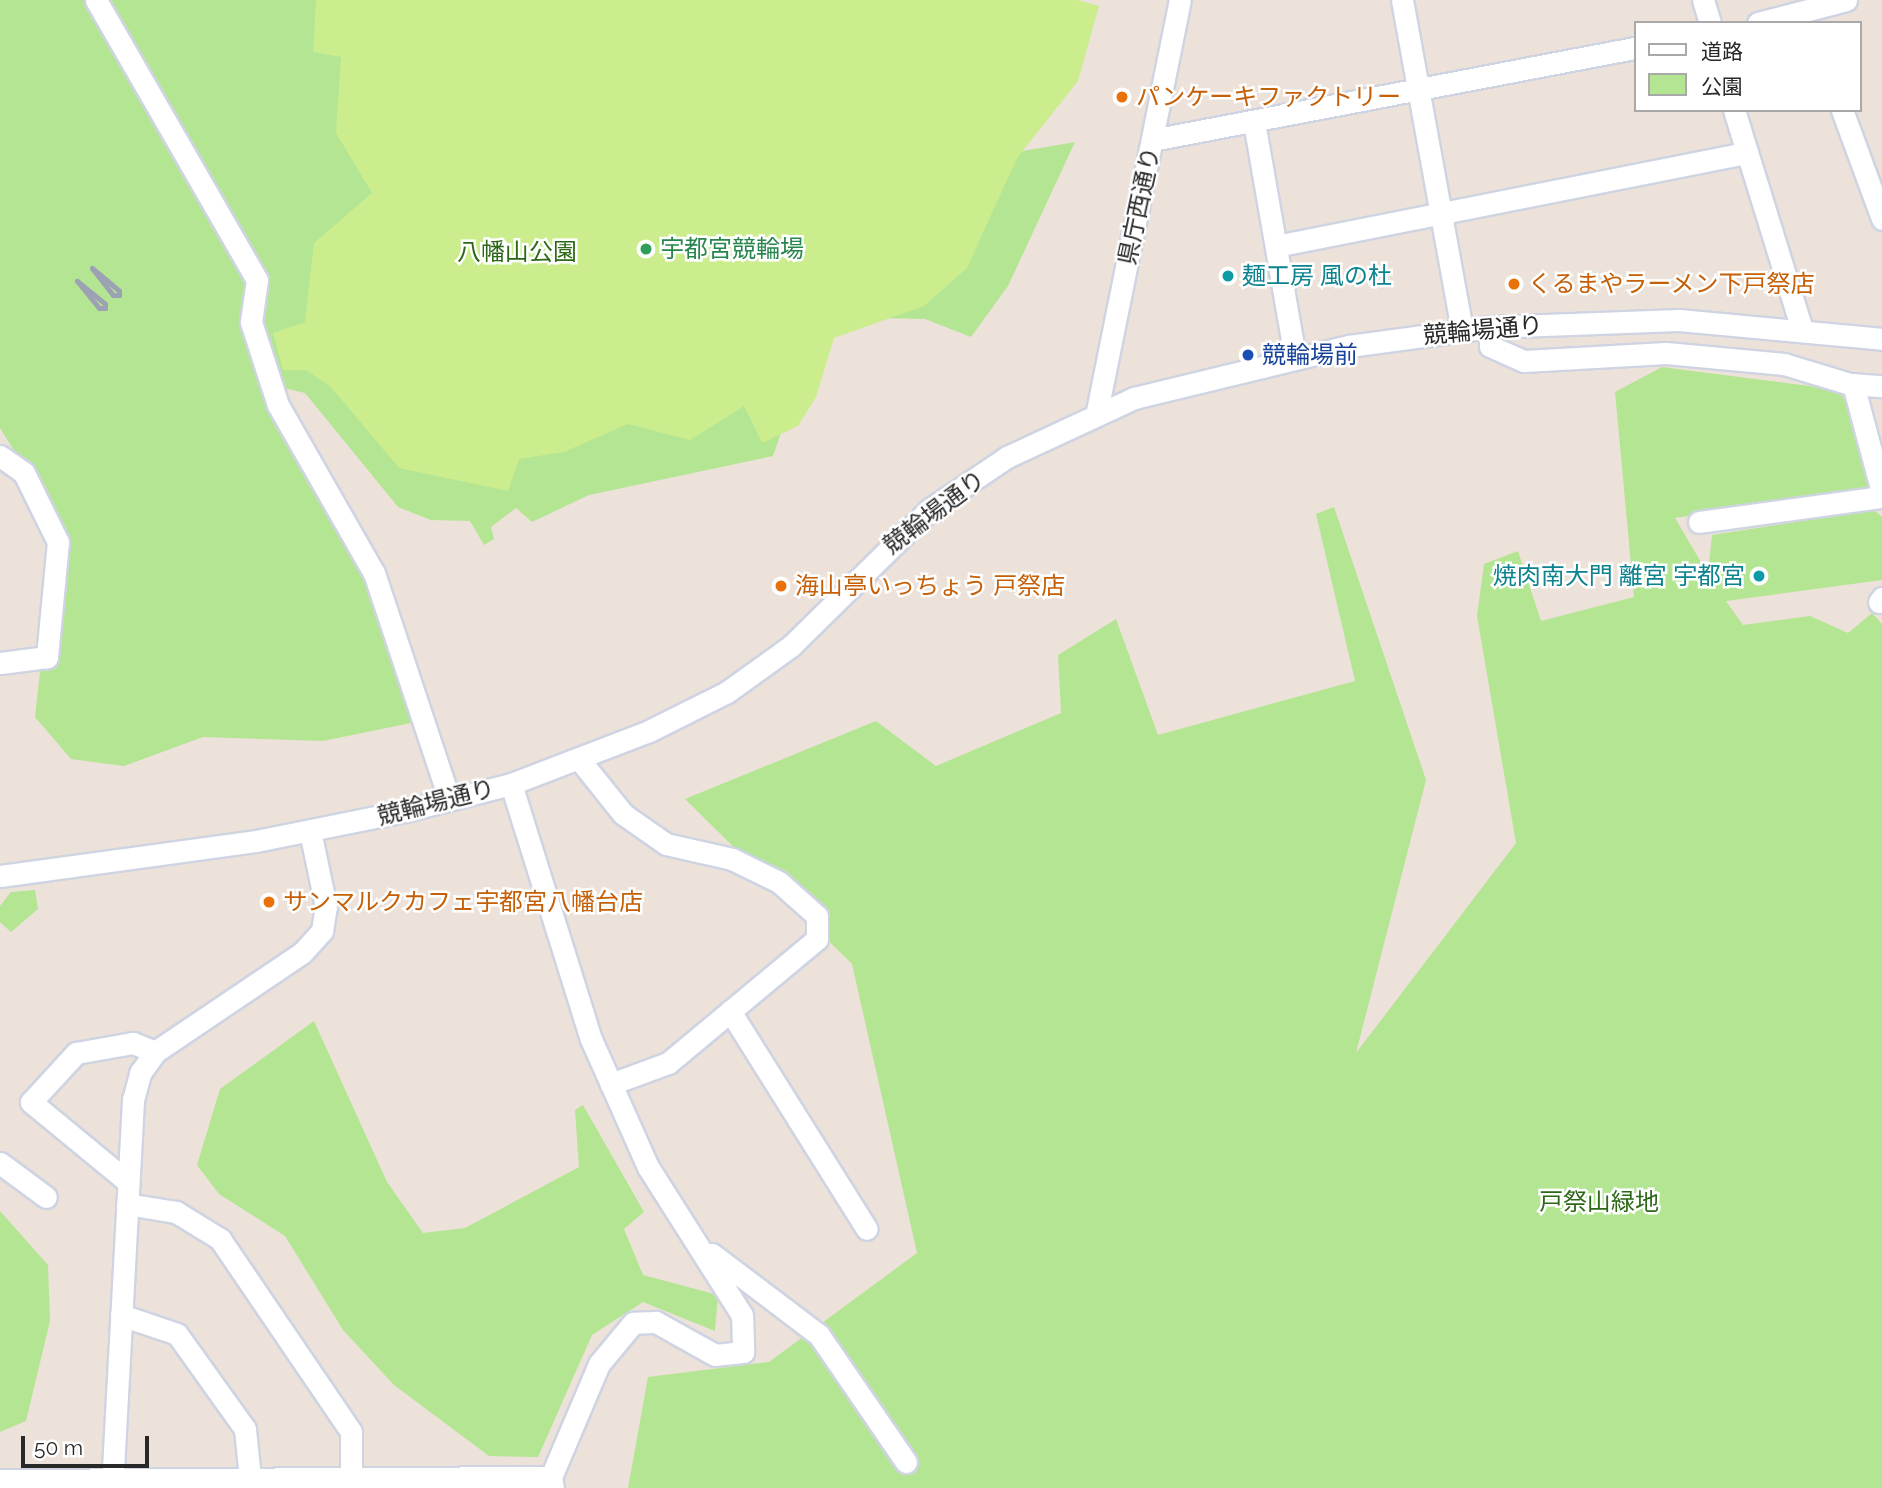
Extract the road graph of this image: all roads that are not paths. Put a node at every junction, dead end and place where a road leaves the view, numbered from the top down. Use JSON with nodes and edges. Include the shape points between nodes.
{"nodes":[{"id":1,"x":96,"y":0,"type":"edge"},
{"id":2,"x":1180,"y":0,"type":"edge"},
{"id":3,"x":1402,"y":0,"type":"edge"},
{"id":4,"x":1703,"y":0,"type":"edge"},
{"id":5,"x":1846,"y":0,"type":"edge"},
{"id":6,"x":1807,"y":12,"type":"edge"},
{"id":7,"x":1709,"y":21,"type":"edge"},
{"id":8,"x":1767,"y":21,"type":"edge"},
{"id":9,"x":1633,"y":48,"type":"edge"},
{"id":10,"x":1419,"y":90,"type":"junction"},
{"id":11,"x":1735,"y":112,"type":"edge"},
{"id":12,"x":1843,"y":112,"type":"edge"},
{"id":13,"x":1254,"y":122,"type":"junction"},
{"id":14,"x":1152,"y":140,"type":"junction"},
{"id":15,"x":1746,"y":153,"type":"junction"},
{"id":16,"x":1441,"y":214,"type":"junction"},
{"id":17,"x":1882,"y":219,"type":"edge"},
{"id":18,"x":1276,"y":246,"type":"junction"},
{"id":19,"x":1490,"y":327,"type":"junction"},
{"id":20,"x":1462,"y":330,"type":"junction"},
{"id":21,"x":1802,"y":330,"type":"junction"},
{"id":22,"x":1882,"y":340,"type":"edge"},
{"id":23,"x":1296,"y":357,"type":"junction"},
{"id":24,"x":1853,"y":384,"type":"junction"},
{"id":25,"x":1882,"y":386,"type":"edge"},
{"id":26,"x":1097,"y":411,"type":"junction"},
{"id":27,"x":0,"y":456,"type":"edge"},
{"id":28,"x":1882,"y":494,"type":"edge"},
{"id":29,"x":1699,"y":522,"type":"dead end"},
{"id":30,"x":0,"y":663,"type":"edge"},
{"id":31,"x":579,"y":759,"type":"junction"},
{"id":32,"x":511,"y":784,"type":"junction"},
{"id":33,"x":449,"y":799,"type":"junction"},
{"id":34,"x":310,"y":831,"type":"junction"},
{"id":35,"x":3,"y":879,"type":"edge"},
{"id":36,"x":730,"y":1011,"type":"junction"},
{"id":37,"x":155,"y":1052,"type":"junction"},
{"id":38,"x":611,"y":1084,"type":"junction"},
{"id":39,"x":0,"y":1163,"type":"edge"},
{"id":40,"x":128,"y":1182,"type":"junction"},
{"id":41,"x":46,"y":1197,"type":"dead end"},
{"id":42,"x":127,"y":1204,"type":"junction"},
{"id":43,"x":867,"y":1229,"type":"dead end"},
{"id":44,"x":696,"y":1242,"type":"junction"},
{"id":45,"x":121,"y":1315,"type":"junction"},
{"id":46,"x":906,"y":1462,"type":"dead end"},
{"id":47,"x":351,"y":1477,"type":"junction"},
{"id":48,"x":250,"y":1478,"type":"junction"},
{"id":49,"x":0,"y":1480,"type":"edge"},
{"id":50,"x":552,"y":1483,"type":"edge"},
{"id":51,"x":112,"y":1484,"type":"edge"}],
"edges":[{"from":1,"to":33,"type":"street","via":[[257,280],[251,322],[278,405],[374,573]]},
{"from":2,"to":14,"type":"street","name":"県庁西通り"},
{"from":3,"to":10,"type":"street"},
{"from":4,"to":7,"type":"street"},
{"from":5,"to":6,"type":"street"},
{"from":6,"to":8,"type":"street"},
{"from":9,"to":10,"type":"street"},
{"from":10,"to":13,"type":"street"},
{"from":10,"to":16,"type":"street"},
{"from":11,"to":15,"type":"street"},
{"from":12,"to":17,"type":"street"},
{"from":13,"to":14,"type":"street"},
{"from":13,"to":18,"type":"street"},
{"from":14,"to":26,"type":"street","name":"県庁西通り"},
{"from":15,"to":16,"type":"street"},
{"from":15,"to":21,"type":"street"},
{"from":16,"to":18,"type":"street"},
{"from":16,"to":20,"type":"street"},
{"from":18,"to":23,"type":"street"},
{"from":19,"to":20,"type":"street","name":"競輪場通り"},
{"from":19,"to":21,"type":"street","name":"競輪場通り","via":[[1641,319]]},
{"from":19,"to":24,"type":"street","via":[[1490,346],[1524,361],[1666,353],[1784,364]]},
{"from":20,"to":23,"type":"street","name":"競輪場通り"},
{"from":21,"to":22,"type":"street","name":"競輪場通り"},
{"from":23,"to":26,"type":"street","name":"競輪場通り"},
{"from":24,"to":25,"type":"street"},
{"from":24,"to":28,"type":"street"},
{"from":26,"to":31,"type":"street","name":"競輪場通り","via":[[1007,457],[930,509],[791,646],[727,692]]},
{"from":27,"to":30,"type":"street","via":[[24,473],[58,542],[47,657]]},
{"from":28,"to":29,"type":"street"},
{"from":31,"to":32,"type":"street","name":"競輪場通り"},
{"from":31,"to":36,"type":"street","via":[[623,814],[666,844],[732,859],[779,882],[817,916],[817,939]]},
{"from":32,"to":33,"type":"street","name":"競輪場通り"},
{"from":32,"to":38,"type":"street","via":[[590,1039]]},
{"from":33,"to":34,"type":"street","name":"競輪場通り"},
{"from":34,"to":35,"type":"street","name":"競輪場通り"},
{"from":34,"to":37,"type":"street","via":[[326,907],[322,931],[302,953]]},
{"from":36,"to":38,"type":"street","via":[[668,1063]]},
{"from":36,"to":43,"type":"street"},
{"from":37,"to":40,"type":"street","via":[[140,1073],[133,1100]]},
{"from":37,"to":40,"type":"street","via":[[133,1042],[76,1053],[32,1102]]},
{"from":38,"to":44,"type":"street","via":[[648,1167]]},
{"from":39,"to":41,"type":"street"},
{"from":40,"to":42,"type":"street"},
{"from":42,"to":45,"type":"street"},
{"from":42,"to":47,"type":"street","via":[[176,1212],[220,1239],[351,1432]]},
{"from":44,"to":46,"type":"street","via":[[820,1335]]},
{"from":44,"to":50,"type":"street","via":[[741,1315],[743,1352],[715,1355],[656,1322],[634,1323],[599,1364]]},
{"from":45,"to":48,"type":"street","via":[[177,1334],[245,1429]]},
{"from":45,"to":51,"type":"street"},
{"from":47,"to":48,"type":"street"},
{"from":47,"to":50,"type":"street"},
{"from":48,"to":51,"type":"street"},
{"from":49,"to":51,"type":"street"}]}
